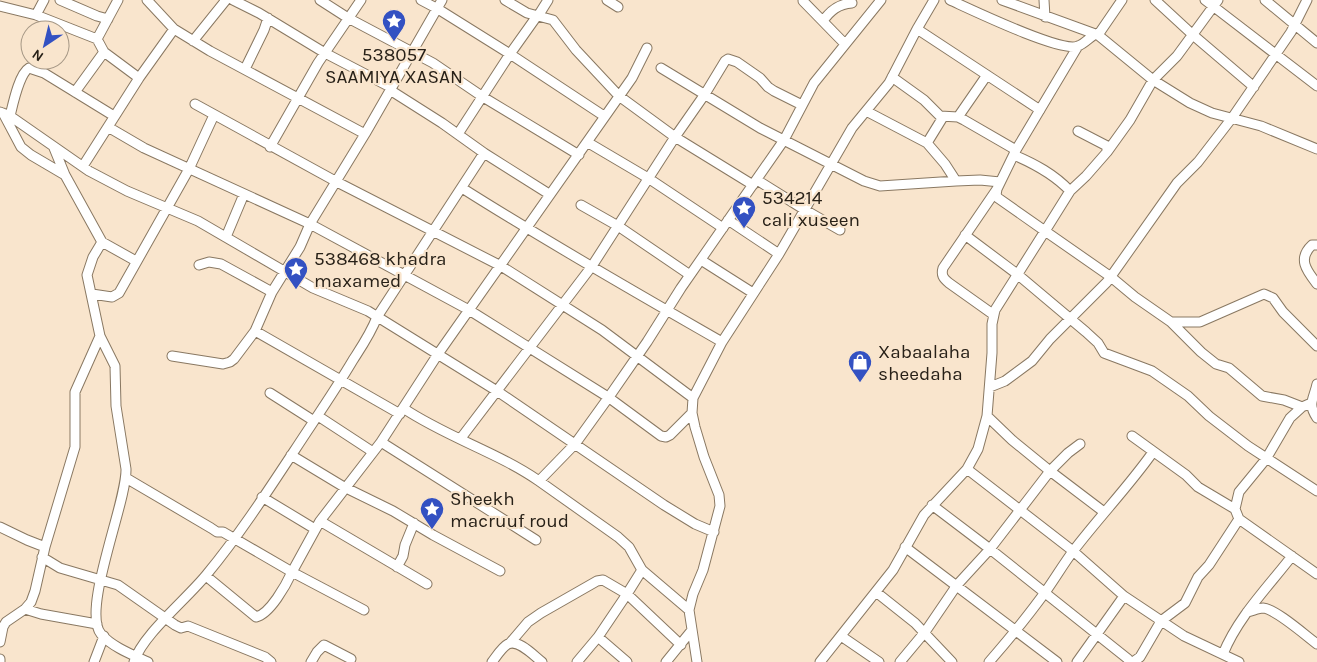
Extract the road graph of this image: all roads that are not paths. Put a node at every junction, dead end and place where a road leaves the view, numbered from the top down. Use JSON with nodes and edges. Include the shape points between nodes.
{"nodes":[{"id":1,"x":44,"y":0,"type":"edge"},
{"id":2,"x":60,"y":0,"type":"edge"},
{"id":3,"x":118,"y":0,"type":"edge"},
{"id":4,"x":147,"y":0,"type":"edge"},
{"id":5,"x":226,"y":0,"type":"edge"},
{"id":6,"x":233,"y":0,"type":"edge"},
{"id":7,"x":320,"y":0,"type":"edge"},
{"id":8,"x":361,"y":0,"type":"edge"},
{"id":9,"x":421,"y":0,"type":"edge"},
{"id":10,"x":505,"y":0,"type":"edge"},
{"id":11,"x":548,"y":0,"type":"edge"},
{"id":12,"x":607,"y":0,"type":"edge"},
{"id":13,"x":881,"y":0,"type":"edge"},
{"id":14,"x":934,"y":0,"type":"edge"},
{"id":15,"x":950,"y":0,"type":"edge"},
{"id":16,"x":1002,"y":0,"type":"edge"},
{"id":17,"x":1044,"y":0,"type":"edge"},
{"id":18,"x":1122,"y":0,"type":"edge"},
{"id":19,"x":1155,"y":0,"type":"edge"},
{"id":20,"x":1205,"y":0,"type":"edge"},
{"id":21,"x":1265,"y":0,"type":"edge"},
{"id":22,"x":1307,"y":0,"type":"edge"},
{"id":23,"x":803,"y":1,"type":"edge"},
{"id":24,"x":852,"y":3,"type":"dead end"},
{"id":25,"x":1216,"y":3,"type":"edge"},
{"id":26,"x":440,"y":4,"type":"edge"},
{"id":27,"x":0,"y":6,"type":"edge"},
{"id":28,"x":618,"y":7,"type":"dead end"},
{"id":29,"x":36,"y":15,"type":"junction"},
{"id":30,"x":538,"y":16,"type":"junction"},
{"id":31,"x":1045,"y":16,"type":"junction"},
{"id":32,"x":268,"y":18,"type":"junction"},
{"id":33,"x":348,"y":18,"type":"junction"},
{"id":34,"x":108,"y":19,"type":"junction"},
{"id":35,"x":823,"y":21,"type":"junction"},
{"id":36,"x":1294,"y":25,"type":"junction"},
{"id":37,"x":174,"y":29,"type":"junction"},
{"id":38,"x":917,"y":29,"type":"junction"},
{"id":39,"x":1096,"y":35,"type":"junction"},
{"id":40,"x":1193,"y":35,"type":"junction"},
{"id":41,"x":97,"y":39,"type":"junction"},
{"id":42,"x":193,"y":41,"type":"junction"},
{"id":43,"x":1317,"y":43,"type":"edge"},
{"id":44,"x":845,"y":44,"type":"junction"},
{"id":45,"x":1078,"y":46,"type":"junction"},
{"id":46,"x":647,"y":48,"type":"dead end"},
{"id":47,"x":104,"y":52,"type":"junction"},
{"id":48,"x":413,"y":52,"type":"junction"},
{"id":49,"x":325,"y":53,"type":"junction"},
{"id":50,"x":510,"y":54,"type":"junction"},
{"id":51,"x":1275,"y":55,"type":"junction"},
{"id":52,"x":661,"y":68,"type":"dead end"},
{"id":53,"x":245,"y":69,"type":"junction"},
{"id":54,"x":987,"y":75,"type":"junction"},
{"id":55,"x":892,"y":77,"type":"junction"},
{"id":56,"x":139,"y":78,"type":"junction"},
{"id":57,"x":1153,"y":80,"type":"junction"},
{"id":58,"x":1317,"y":86,"type":"edge"},
{"id":59,"x":1254,"y":87,"type":"junction"},
{"id":60,"x":391,"y":89,"type":"junction"},
{"id":61,"x":75,"y":92,"type":"junction"},
{"id":62,"x":706,"y":94,"type":"junction"},
{"id":63,"x":619,"y":96,"type":"junction"},
{"id":64,"x":298,"y":97,"type":"junction"},
{"id":65,"x":483,"y":97,"type":"junction"},
{"id":66,"x":195,"y":104,"type":"dead end"},
{"id":67,"x":802,"y":105,"type":"junction"},
{"id":68,"x":1040,"y":110,"type":"junction"},
{"id":69,"x":866,"y":111,"type":"junction"},
{"id":70,"x":4,"y":114,"type":"edge"},
{"id":71,"x":214,"y":115,"type":"junction"},
{"id":72,"x":114,"y":116,"type":"junction"},
{"id":73,"x":604,"y":116,"type":"junction"},
{"id":74,"x":943,"y":117,"type":"junction"},
{"id":75,"x":958,"y":117,"type":"junction"},
{"id":76,"x":1232,"y":118,"type":"junction"},
{"id":77,"x":108,"y":127,"type":"junction"},
{"id":78,"x":1078,"y":131,"type":"dead end"},
{"id":79,"x":365,"y":134,"type":"junction"},
{"id":80,"x":458,"y":134,"type":"junction"},
{"id":81,"x":675,"y":137,"type":"junction"},
{"id":82,"x":784,"y":140,"type":"junction"},
{"id":83,"x":587,"y":142,"type":"junction"},
{"id":84,"x":927,"y":143,"type":"junction"},
{"id":85,"x":270,"y":147,"type":"junction"},
{"id":86,"x":54,"y":148,"type":"junction"},
{"id":87,"x":1317,"y":149,"type":"edge"},
{"id":88,"x":1107,"y":152,"type":"junction"},
{"id":89,"x":484,"y":153,"type":"junction"},
{"id":90,"x":1015,"y":153,"type":"junction"},
{"id":91,"x":578,"y":155,"type":"junction"},
{"id":92,"x":832,"y":164,"type":"junction"},
{"id":93,"x":83,"y":166,"type":"junction"},
{"id":94,"x":189,"y":169,"type":"junction"},
{"id":95,"x":65,"y":175,"type":"junction"},
{"id":96,"x":648,"y":178,"type":"junction"},
{"id":97,"x":956,"y":181,"type":"junction"},
{"id":98,"x":337,"y":182,"type":"junction"},
{"id":99,"x":755,"y":182,"type":"junction"},
{"id":100,"x":999,"y":186,"type":"junction"},
{"id":101,"x":462,"y":188,"type":"junction"},
{"id":102,"x":1070,"y":191,"type":"junction"},
{"id":103,"x":244,"y":194,"type":"junction"},
{"id":104,"x":549,"y":194,"type":"junction"},
{"id":105,"x":581,"y":205,"type":"dead end"},
{"id":106,"x":167,"y":207,"type":"junction"},
{"id":107,"x":805,"y":210,"type":"junction"},
{"id":108,"x":310,"y":224,"type":"junction"},
{"id":109,"x":726,"y":224,"type":"junction"},
{"id":110,"x":618,"y":226,"type":"junction"},
{"id":111,"x":526,"y":228,"type":"junction"},
{"id":112,"x":433,"y":230,"type":"junction"},
{"id":113,"x":840,"y":230,"type":"dead end"},
{"id":114,"x":1045,"y":231,"type":"junction"},
{"id":115,"x":965,"y":235,"type":"junction"},
{"id":116,"x":226,"y":237,"type":"junction"},
{"id":117,"x":102,"y":242,"type":"junction"},
{"id":118,"x":1317,"y":246,"type":"edge"},
{"id":119,"x":779,"y":254,"type":"junction"},
{"id":120,"x":701,"y":260,"type":"junction"},
{"id":121,"x":136,"y":261,"type":"junction"},
{"id":122,"x":199,"y":264,"type":"dead end"},
{"id":123,"x":501,"y":266,"type":"junction"},
{"id":124,"x":592,"y":266,"type":"junction"},
{"id":125,"x":286,"y":272,"type":"junction"},
{"id":126,"x":1016,"y":274,"type":"junction"},
{"id":127,"x":405,"y":275,"type":"junction"},
{"id":128,"x":690,"y":275,"type":"junction"},
{"id":129,"x":1111,"y":277,"type":"junction"},
{"id":130,"x":1317,"y":284,"type":"edge"},
{"id":131,"x":272,"y":292,"type":"junction"},
{"id":132,"x":753,"y":293,"type":"junction"},
{"id":133,"x":92,"y":294,"type":"junction"},
{"id":134,"x":562,"y":304,"type":"junction"},
{"id":135,"x":469,"y":310,"type":"junction"},
{"id":136,"x":668,"y":310,"type":"junction"},
{"id":137,"x":994,"y":315,"type":"junction"},
{"id":138,"x":376,"y":317,"type":"junction"},
{"id":139,"x":1070,"y":319,"type":"junction"},
{"id":140,"x":1172,"y":322,"type":"junction"},
{"id":141,"x":254,"y":331,"type":"junction"},
{"id":142,"x":100,"y":336,"type":"junction"},
{"id":143,"x":722,"y":342,"type":"junction"},
{"id":144,"x":1317,"y":346,"type":"edge"},
{"id":145,"x":529,"y":348,"type":"junction"},
{"id":146,"x":438,"y":354,"type":"junction"},
{"id":147,"x":172,"y":356,"type":"dead end"},
{"id":148,"x":637,"y":356,"type":"junction"},
{"id":149,"x":341,"y":380,"type":"junction"},
{"id":150,"x":1317,"y":384,"type":"edge"},
{"id":151,"x":990,"y":387,"type":"junction"},
{"id":152,"x":497,"y":392,"type":"junction"},
{"id":153,"x":270,"y":393,"type":"dead end"},
{"id":154,"x":608,"y":397,"type":"junction"},
{"id":155,"x":693,"y":398,"type":"junction"},
{"id":156,"x":1306,"y":405,"type":"junction"},
{"id":157,"x":401,"y":411,"type":"junction"},
{"id":158,"x":692,"y":413,"type":"junction"},
{"id":159,"x":987,"y":416,"type":"junction"},
{"id":160,"x":316,"y":418,"type":"junction"},
{"id":161,"x":1317,"y":418,"type":"edge"},
{"id":162,"x":1132,"y":436,"type":"dead end"},
{"id":163,"x":461,"y":438,"type":"junction"},
{"id":164,"x":381,"y":442,"type":"junction"},
{"id":165,"x":575,"y":444,"type":"junction"},
{"id":166,"x":1080,"y":444,"type":"dead end"},
{"id":167,"x":373,"y":452,"type":"junction"},
{"id":168,"x":1154,"y":452,"type":"junction"},
{"id":169,"x":291,"y":455,"type":"junction"},
{"id":170,"x":1266,"y":459,"type":"junction"},
{"id":171,"x":966,"y":469,"type":"junction"},
{"id":172,"x":1050,"y":471,"type":"junction"},
{"id":173,"x":126,"y":478,"type":"junction"},
{"id":174,"x":539,"y":481,"type":"junction"},
{"id":175,"x":344,"y":487,"type":"junction"},
{"id":176,"x":1317,"y":491,"type":"edge"},
{"id":177,"x":262,"y":497,"type":"junction"},
{"id":178,"x":932,"y":505,"type":"junction"},
{"id":179,"x":1235,"y":509,"type":"junction"},
{"id":180,"x":1019,"y":510,"type":"junction"},
{"id":181,"x":1104,"y":512,"type":"junction"},
{"id":182,"x":1239,"y":519,"type":"junction"},
{"id":183,"x":414,"y":524,"type":"junction"},
{"id":184,"x":317,"y":525,"type":"junction"},
{"id":185,"x":0,"y":527,"type":"edge"},
{"id":186,"x":714,"y":532,"type":"junction"},
{"id":187,"x":234,"y":538,"type":"junction"},
{"id":188,"x":536,"y":540,"type":"dead end"},
{"id":189,"x":45,"y":547,"type":"junction"},
{"id":190,"x":905,"y":547,"type":"junction"},
{"id":191,"x":990,"y":549,"type":"junction"},
{"id":192,"x":1073,"y":551,"type":"junction"},
{"id":193,"x":1292,"y":556,"type":"junction"},
{"id":194,"x":42,"y":557,"type":"junction"},
{"id":195,"x":397,"y":567,"type":"junction"},
{"id":196,"x":642,"y":570,"type":"junction"},
{"id":197,"x":500,"y":571,"type":"dead end"},
{"id":198,"x":292,"y":572,"type":"junction"},
{"id":199,"x":1317,"y":574,"type":"edge"},
{"id":200,"x":206,"y":576,"type":"junction"},
{"id":201,"x":101,"y":579,"type":"junction"},
{"id":202,"x":427,"y":584,"type":"dead end"},
{"id":203,"x":956,"y":585,"type":"junction"},
{"id":204,"x":876,"y":592,"type":"junction"},
{"id":205,"x":627,"y":594,"type":"junction"},
{"id":206,"x":1044,"y":594,"type":"junction"},
{"id":207,"x":1124,"y":596,"type":"junction"},
{"id":208,"x":25,"y":609,"type":"junction"},
{"id":209,"x":364,"y":610,"type":"dead end"},
{"id":210,"x":689,"y":610,"type":"junction"},
{"id":211,"x":1247,"y":612,"type":"junction"},
{"id":212,"x":165,"y":619,"type":"junction"},
{"id":213,"x":1162,"y":621,"type":"junction"},
{"id":214,"x":97,"y":624,"type":"junction"},
{"id":215,"x":692,"y":630,"type":"junction"},
{"id":216,"x":1016,"y":631,"type":"junction"},
{"id":217,"x":925,"y":632,"type":"junction"},
{"id":218,"x":1097,"y":634,"type":"junction"},
{"id":219,"x":104,"y":636,"type":"junction"},
{"id":220,"x":841,"y":636,"type":"junction"},
{"id":221,"x":598,"y":638,"type":"junction"},
{"id":222,"x":0,"y":640,"type":"edge"},
{"id":223,"x":510,"y":643,"type":"junction"},
{"id":224,"x":1317,"y":644,"type":"edge"},
{"id":225,"x":680,"y":645,"type":"junction"},
{"id":226,"x":1223,"y":654,"type":"junction"},
{"id":227,"x":135,"y":659,"type":"edge"},
{"id":228,"x":351,"y":659,"type":"dead end"},
{"id":229,"x":698,"y":661,"type":"edge"},
{"id":230,"x":94,"y":662,"type":"edge"},
{"id":231,"x":148,"y":662,"type":"edge"},
{"id":232,"x":271,"y":662,"type":"edge"},
{"id":233,"x":311,"y":662,"type":"edge"},
{"id":234,"x":492,"y":662,"type":"edge"},
{"id":235,"x":542,"y":662,"type":"edge"},
{"id":236,"x":577,"y":662,"type":"edge"},
{"id":237,"x":627,"y":662,"type":"edge"},
{"id":238,"x":666,"y":662,"type":"edge"},
{"id":239,"x":820,"y":662,"type":"edge"},
{"id":240,"x":879,"y":662,"type":"edge"},
{"id":241,"x":900,"y":662,"type":"edge"},
{"id":242,"x":952,"y":662,"type":"edge"},
{"id":243,"x":989,"y":662,"type":"edge"},
{"id":244,"x":1057,"y":662,"type":"edge"},
{"id":245,"x":1077,"y":662,"type":"edge"},
{"id":246,"x":1129,"y":662,"type":"edge"},
{"id":247,"x":1133,"y":662,"type":"edge"},
{"id":248,"x":1239,"y":662,"type":"edge"}],
"edges":[{"from":1,"to":29,"type":"street"},
{"from":2,"to":34,"type":"street"},
{"from":3,"to":34,"type":"street"},
{"from":4,"to":37,"type":"street"},
{"from":5,"to":42,"type":"street"},
{"from":6,"to":32,"type":"street"},
{"from":7,"to":33,"type":"street"},
{"from":8,"to":33,"type":"street"},
{"from":9,"to":26,"type":"street"},
{"from":10,"to":30,"type":"street"},
{"from":11,"to":30,"type":"street"},
{"from":12,"to":28,"type":"street"},
{"from":13,"to":44,"type":"street"},
{"from":14,"to":38,"type":"street"},
{"from":15,"to":45,"type":"street","via":[[1032,35]]},
{"from":16,"to":31,"type":"street"},
{"from":17,"to":31,"type":"street"},
{"from":18,"to":39,"type":"street"},
{"from":19,"to":40,"type":"street"},
{"from":20,"to":25,"type":"street"},
{"from":21,"to":36,"type":"street"},
{"from":22,"to":36,"type":"street"},
{"from":23,"to":35,"type":"street"},
{"from":24,"to":35,"type":"street","via":[[833,9]]},
{"from":25,"to":40,"type":"street"},
{"from":25,"to":51,"type":"street"},
{"from":26,"to":48,"type":"street"},
{"from":26,"to":50,"type":"street"},
{"from":27,"to":29,"type":"street"},
{"from":29,"to":41,"type":"street"},
{"from":30,"to":50,"type":"street"},
{"from":30,"to":63,"type":"street","via":[[556,24]]},
{"from":31,"to":39,"type":"street"},
{"from":32,"to":49,"type":"street"},
{"from":32,"to":53,"type":"street"},
{"from":33,"to":48,"type":"street"},
{"from":33,"to":49,"type":"street"},
{"from":34,"to":41,"type":"street"},
{"from":35,"to":44,"type":"street"},
{"from":36,"to":43,"type":"street"},
{"from":36,"to":51,"type":"street"},
{"from":37,"to":42,"type":"street"},
{"from":37,"to":56,"type":"street"},
{"from":38,"to":54,"type":"street"},
{"from":38,"to":55,"type":"street"},
{"from":39,"to":45,"type":"street"},
{"from":39,"to":57,"type":"street"},
{"from":40,"to":57,"type":"street"},
{"from":40,"to":59,"type":"street"},
{"from":41,"to":47,"type":"street"},
{"from":42,"to":53,"type":"street"},
{"from":44,"to":67,"type":"street","via":[[814,83]]},
{"from":45,"to":68,"type":"street"},
{"from":46,"to":63,"type":"street"},
{"from":47,"to":56,"type":"street"},
{"from":47,"to":61,"type":"street"},
{"from":48,"to":60,"type":"street"},
{"from":48,"to":65,"type":"street"},
{"from":49,"to":60,"type":"street"},
{"from":49,"to":64,"type":"street"},
{"from":50,"to":65,"type":"street"},
{"from":50,"to":73,"type":"street"},
{"from":51,"to":58,"type":"street"},
{"from":51,"to":59,"type":"street"},
{"from":52,"to":62,"type":"street"},
{"from":53,"to":64,"type":"street"},
{"from":54,"to":68,"type":"street"},
{"from":54,"to":75,"type":"street"},
{"from":55,"to":69,"type":"street"},
{"from":55,"to":74,"type":"street"},
{"from":56,"to":72,"type":"street"},
{"from":57,"to":76,"type":"street","via":[[1190,103]]},
{"from":57,"to":88,"type":"street"},
{"from":59,"to":76,"type":"street"},
{"from":60,"to":79,"type":"street"},
{"from":60,"to":80,"type":"street"},
{"from":61,"to":70,"type":"street","via":[[44,73],[29,68],[24,71]]},
{"from":61,"to":72,"type":"street"},
{"from":62,"to":67,"type":"street","via":[[728,59],[760,78],[774,91]]},
{"from":62,"to":81,"type":"street"},
{"from":62,"to":82,"type":"street"},
{"from":63,"to":73,"type":"street"},
{"from":63,"to":81,"type":"street"},
{"from":64,"to":79,"type":"street"},
{"from":64,"to":85,"type":"street"},
{"from":65,"to":80,"type":"street"},
{"from":65,"to":91,"type":"street"},
{"from":66,"to":71,"type":"street"},
{"from":67,"to":82,"type":"street"},
{"from":68,"to":90,"type":"street"},
{"from":69,"to":84,"type":"street"},
{"from":69,"to":92,"type":"street","via":[[852,128]]},
{"from":70,"to":86,"type":"street"},
{"from":70,"to":95,"type":"street","via":[[21,147]]},
{"from":71,"to":85,"type":"street"},
{"from":71,"to":94,"type":"street"},
{"from":72,"to":77,"type":"street"},
{"from":73,"to":83,"type":"street"},
{"from":74,"to":75,"type":"street"},
{"from":74,"to":84,"type":"street"},
{"from":75,"to":90,"type":"street"},
{"from":76,"to":87,"type":"street","via":[[1262,126]]},
{"from":76,"to":129,"type":"street","via":[[1177,183]]},
{"from":77,"to":93,"type":"street"},
{"from":77,"to":94,"type":"street"},
{"from":78,"to":88,"type":"street","via":[[1102,142],[1107,146]]},
{"from":79,"to":98,"type":"street"},
{"from":80,"to":89,"type":"street"},
{"from":81,"to":96,"type":"street"},
{"from":81,"to":99,"type":"street"},
{"from":82,"to":92,"type":"street"},
{"from":82,"to":99,"type":"street"},
{"from":83,"to":91,"type":"street"},
{"from":83,"to":96,"type":"street"},
{"from":84,"to":97,"type":"street"},
{"from":85,"to":98,"type":"street"},
{"from":86,"to":93,"type":"street"},
{"from":86,"to":95,"type":"street"},
{"from":88,"to":102,"type":"street"},
{"from":89,"to":101,"type":"street"},
{"from":89,"to":104,"type":"street"},
{"from":90,"to":100,"type":"street"},
{"from":90,"to":102,"type":"street","via":[[1058,179]]},
{"from":91,"to":104,"type":"street"},
{"from":92,"to":97,"type":"street","via":[[880,186]]},
{"from":92,"to":107,"type":"street"},
{"from":93,"to":106,"type":"street","via":[[127,191]]},
{"from":94,"to":103,"type":"street"},
{"from":94,"to":106,"type":"street"},
{"from":95,"to":117,"type":"street"},
{"from":96,"to":109,"type":"street"},
{"from":96,"to":110,"type":"street"},
{"from":97,"to":100,"type":"street","via":[[980,180]]},
{"from":98,"to":108,"type":"street"},
{"from":98,"to":112,"type":"street"},
{"from":99,"to":107,"type":"street"},
{"from":99,"to":109,"type":"street"},
{"from":100,"to":114,"type":"street","via":[[998,198]]},
{"from":100,"to":115,"type":"street"},
{"from":101,"to":111,"type":"street"},
{"from":101,"to":112,"type":"street"},
{"from":102,"to":114,"type":"street"},
{"from":103,"to":108,"type":"street"},
{"from":103,"to":116,"type":"street"},
{"from":104,"to":111,"type":"street"},
{"from":105,"to":110,"type":"street"},
{"from":106,"to":116,"type":"street"},
{"from":106,"to":121,"type":"street"},
{"from":107,"to":113,"type":"street"},
{"from":107,"to":119,"type":"street"},
{"from":108,"to":125,"type":"street"},
{"from":108,"to":127,"type":"street"},
{"from":109,"to":119,"type":"street"},
{"from":109,"to":120,"type":"street"},
{"from":110,"to":124,"type":"street"},
{"from":110,"to":128,"type":"street"},
{"from":111,"to":123,"type":"street"},
{"from":111,"to":124,"type":"street"},
{"from":112,"to":123,"type":"street"},
{"from":112,"to":127,"type":"street"},
{"from":114,"to":126,"type":"street"},
{"from":114,"to":129,"type":"street"},
{"from":115,"to":126,"type":"street"},
{"from":115,"to":137,"type":"street","via":[[943,268],[942,276]]},
{"from":116,"to":125,"type":"street"},
{"from":117,"to":121,"type":"street"},
{"from":117,"to":133,"type":"street","via":[[87,275]]},
{"from":118,"to":130,"type":"street","via":[[1312,245],[1308,249],[1304,261],[1305,268]]},
{"from":119,"to":132,"type":"street"},
{"from":120,"to":128,"type":"street"},
{"from":120,"to":132,"type":"street"},
{"from":121,"to":133,"type":"street","via":[[119,293],[112,297]]},
{"from":122,"to":131,"type":"street","via":[[221,264]]},
{"from":123,"to":134,"type":"street"},
{"from":123,"to":135,"type":"street"},
{"from":124,"to":134,"type":"street"},
{"from":124,"to":136,"type":"street"},
{"from":125,"to":131,"type":"street"},
{"from":125,"to":138,"type":"street"},
{"from":126,"to":137,"type":"street"},
{"from":126,"to":139,"type":"street"},
{"from":127,"to":135,"type":"street"},
{"from":127,"to":138,"type":"street"},
{"from":128,"to":136,"type":"street"},
{"from":129,"to":139,"type":"street"},
{"from":129,"to":140,"type":"street","via":[[1135,298]]},
{"from":131,"to":141,"type":"street"},
{"from":132,"to":143,"type":"street"},
{"from":133,"to":142,"type":"street"},
{"from":134,"to":145,"type":"street"},
{"from":134,"to":148,"type":"street"},
{"from":135,"to":145,"type":"street"},
{"from":135,"to":146,"type":"street"},
{"from":136,"to":143,"type":"street"},
{"from":136,"to":148,"type":"street"},
{"from":137,"to":151,"type":"street"},
{"from":138,"to":146,"type":"street"},
{"from":138,"to":149,"type":"street"},
{"from":139,"to":151,"type":"street","via":[[1032,361],[1005,381]]},
{"from":139,"to":170,"type":"street","via":[[1108,356],[1152,372],[1188,396]]},
{"from":140,"to":144,"type":"street","via":[[1200,322],[1264,294],[1273,298]]},
{"from":140,"to":156,"type":"street","via":[[1201,352],[1216,364],[1229,368],[1262,396]]},
{"from":141,"to":147,"type":"street","via":[[230,362],[223,364]]},
{"from":141,"to":149,"type":"street"},
{"from":142,"to":173,"type":"street","via":[[114,366]]},
{"from":142,"to":189,"type":"street","via":[[75,392],[75,447]]},
{"from":143,"to":155,"type":"street"},
{"from":145,"to":152,"type":"street"},
{"from":145,"to":154,"type":"street"},
{"from":146,"to":152,"type":"street"},
{"from":146,"to":157,"type":"street"},
{"from":148,"to":154,"type":"street"},
{"from":148,"to":155,"type":"street"},
{"from":149,"to":157,"type":"street"},
{"from":149,"to":160,"type":"street"},
{"from":150,"to":156,"type":"street"},
{"from":151,"to":159,"type":"street"},
{"from":152,"to":163,"type":"street"},
{"from":152,"to":165,"type":"street"},
{"from":153,"to":160,"type":"street"},
{"from":154,"to":158,"type":"street","via":[[666,437]]},
{"from":154,"to":165,"type":"street"},
{"from":155,"to":158,"type":"street"},
{"from":156,"to":161,"type":"street"},
{"from":156,"to":170,"type":"street","via":[[1290,418]]},
{"from":157,"to":163,"type":"street"},
{"from":157,"to":164,"type":"street"},
{"from":158,"to":186,"type":"street","via":[[719,495]]},
{"from":159,"to":171,"type":"street","via":[[978,449]]},
{"from":159,"to":172,"type":"street"},
{"from":160,"to":167,"type":"street"},
{"from":160,"to":169,"type":"street"},
{"from":162,"to":168,"type":"street"},
{"from":163,"to":174,"type":"street"},
{"from":164,"to":167,"type":"street"},
{"from":164,"to":188,"type":"street"},
{"from":165,"to":174,"type":"street"},
{"from":165,"to":186,"type":"street","via":[[664,505]]},
{"from":166,"to":172,"type":"street"},
{"from":167,"to":175,"type":"street"},
{"from":168,"to":179,"type":"street","via":[[1198,487]]},
{"from":168,"to":181,"type":"street"},
{"from":169,"to":175,"type":"street"},
{"from":169,"to":177,"type":"street"},
{"from":170,"to":176,"type":"street"},
{"from":170,"to":179,"type":"street","via":[[1239,492]]},
{"from":171,"to":178,"type":"street"},
{"from":171,"to":180,"type":"street"},
{"from":172,"to":180,"type":"street"},
{"from":172,"to":181,"type":"street"},
{"from":173,"to":187,"type":"street","via":[[217,532]]},
{"from":173,"to":201,"type":"street"},
{"from":174,"to":196,"type":"street","via":[[618,538],[629,548]]},
{"from":175,"to":183,"type":"street"},
{"from":175,"to":184,"type":"street"},
{"from":177,"to":184,"type":"street"},
{"from":177,"to":187,"type":"street"},
{"from":178,"to":190,"type":"street"},
{"from":178,"to":191,"type":"street"},
{"from":179,"to":182,"type":"street"},
{"from":180,"to":191,"type":"street"},
{"from":180,"to":192,"type":"street"},
{"from":181,"to":192,"type":"street"},
{"from":182,"to":193,"type":"street"},
{"from":182,"to":213,"type":"street","via":[[1198,577],[1185,603]]},
{"from":183,"to":195,"type":"street"},
{"from":183,"to":197,"type":"street"},
{"from":184,"to":195,"type":"street"},
{"from":184,"to":198,"type":"street"},
{"from":185,"to":189,"type":"street"},
{"from":186,"to":210,"type":"street"},
{"from":187,"to":198,"type":"street"},
{"from":187,"to":200,"type":"street"},
{"from":189,"to":194,"type":"street"},
{"from":190,"to":203,"type":"street"},
{"from":190,"to":204,"type":"street"},
{"from":191,"to":203,"type":"street"},
{"from":191,"to":206,"type":"street"},
{"from":192,"to":206,"type":"street"},
{"from":192,"to":207,"type":"street"},
{"from":193,"to":199,"type":"street"},
{"from":193,"to":211,"type":"street"},
{"from":194,"to":201,"type":"street","via":[[60,568]]},
{"from":194,"to":208,"type":"street","via":[[35,591]]},
{"from":195,"to":202,"type":"street"},
{"from":196,"to":205,"type":"street"},
{"from":196,"to":210,"type":"street"},
{"from":198,"to":200,"type":"street","via":[[270,607],[256,617]]},
{"from":198,"to":209,"type":"street"},
{"from":200,"to":212,"type":"street"},
{"from":201,"to":212,"type":"street","via":[[118,585]]},
{"from":201,"to":214,"type":"street"},
{"from":203,"to":216,"type":"street"},
{"from":203,"to":217,"type":"street"},
{"from":204,"to":217,"type":"street"},
{"from":204,"to":220,"type":"street"},
{"from":205,"to":221,"type":"street"},
{"from":205,"to":223,"type":"street","via":[[603,580],[597,581],[541,612]]},
{"from":205,"to":225,"type":"street"},
{"from":206,"to":216,"type":"street"},
{"from":206,"to":218,"type":"street"},
{"from":207,"to":213,"type":"street"},
{"from":207,"to":218,"type":"street"},
{"from":208,"to":214,"type":"street"},
{"from":208,"to":222,"type":"street","via":[[6,622]]},
{"from":210,"to":215,"type":"street"},
{"from":211,"to":224,"type":"street","via":[[1263,608],[1273,612]]},
{"from":211,"to":226,"type":"street"},
{"from":212,"to":227,"type":"street"},
{"from":212,"to":232,"type":"street"},
{"from":213,"to":226,"type":"street","via":[[1199,645]]},
{"from":213,"to":247,"type":"street","via":[[1140,657]]},
{"from":214,"to":219,"type":"street"},
{"from":215,"to":225,"type":"street"},
{"from":215,"to":229,"type":"street"},
{"from":216,"to":243,"type":"street"},
{"from":216,"to":244,"type":"street"},
{"from":217,"to":241,"type":"street"},
{"from":217,"to":242,"type":"street"},
{"from":218,"to":245,"type":"street"},
{"from":218,"to":246,"type":"street"},
{"from":219,"to":227,"type":"street"},
{"from":219,"to":230,"type":"street"},
{"from":220,"to":239,"type":"street"},
{"from":220,"to":240,"type":"street"},
{"from":221,"to":236,"type":"street"},
{"from":221,"to":237,"type":"street"},
{"from":223,"to":234,"type":"street"},
{"from":223,"to":235,"type":"street","via":[[523,647]]},
{"from":225,"to":238,"type":"street"},
{"from":226,"to":248,"type":"street"},
{"from":227,"to":231,"type":"street"},
{"from":228,"to":233,"type":"street","via":[[324,645]]}]}
